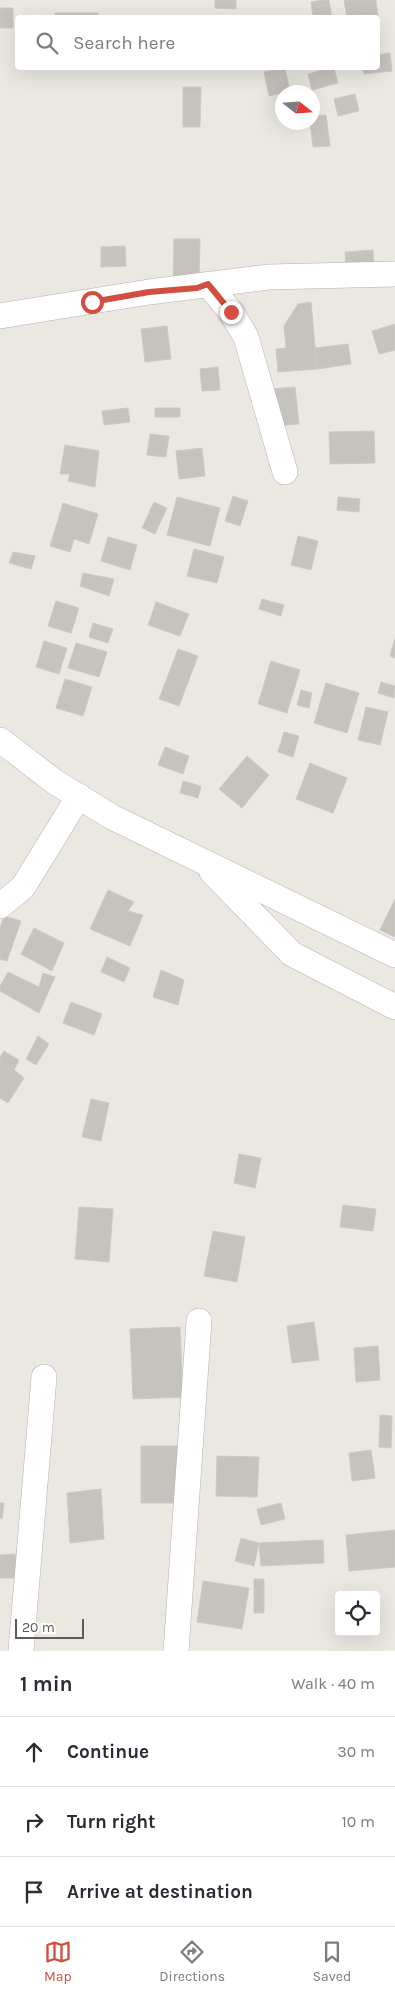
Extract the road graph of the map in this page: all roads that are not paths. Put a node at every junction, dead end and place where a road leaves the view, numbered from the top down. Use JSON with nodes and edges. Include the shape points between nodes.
{"nodes":[{"id":1,"x":395,"y":274,"type":"edge"},
{"id":2,"x":208,"y":284,"type":"junction"},
{"id":3,"x":0,"y":316,"type":"edge"},
{"id":4,"x":285,"y":472,"type":"dead end"},
{"id":5,"x":0,"y":740,"type":"edge"},
{"id":6,"x":79,"y":796,"type":"junction"},
{"id":7,"x":199,"y":858,"type":"junction"},
{"id":8,"x":0,"y":906,"type":"edge"},
{"id":9,"x":395,"y":955,"type":"edge"},
{"id":10,"x":395,"y":1006,"type":"edge"},
{"id":11,"x":199,"y":1321,"type":"dead end"},
{"id":12,"x":44,"y":1377,"type":"dead end"},
{"id":13,"x":21,"y":1651,"type":"edge"},
{"id":14,"x":176,"y":1651,"type":"edge"}],
"edges":[{"from":1,"to":2,"type":"street","via":[[278,277]]},
{"from":2,"to":3,"type":"street"},
{"from":2,"to":4,"type":"street","via":[[246,337]]},
{"from":5,"to":6,"type":"street"},
{"from":6,"to":7,"type":"street","via":[[112,817]]},
{"from":6,"to":8,"type":"street","via":[[23,887]]},
{"from":7,"to":9,"type":"street"},
{"from":7,"to":10,"type":"street","via":[[292,954]]},
{"from":11,"to":14,"type":"street"},
{"from":12,"to":13,"type":"street"}]}
